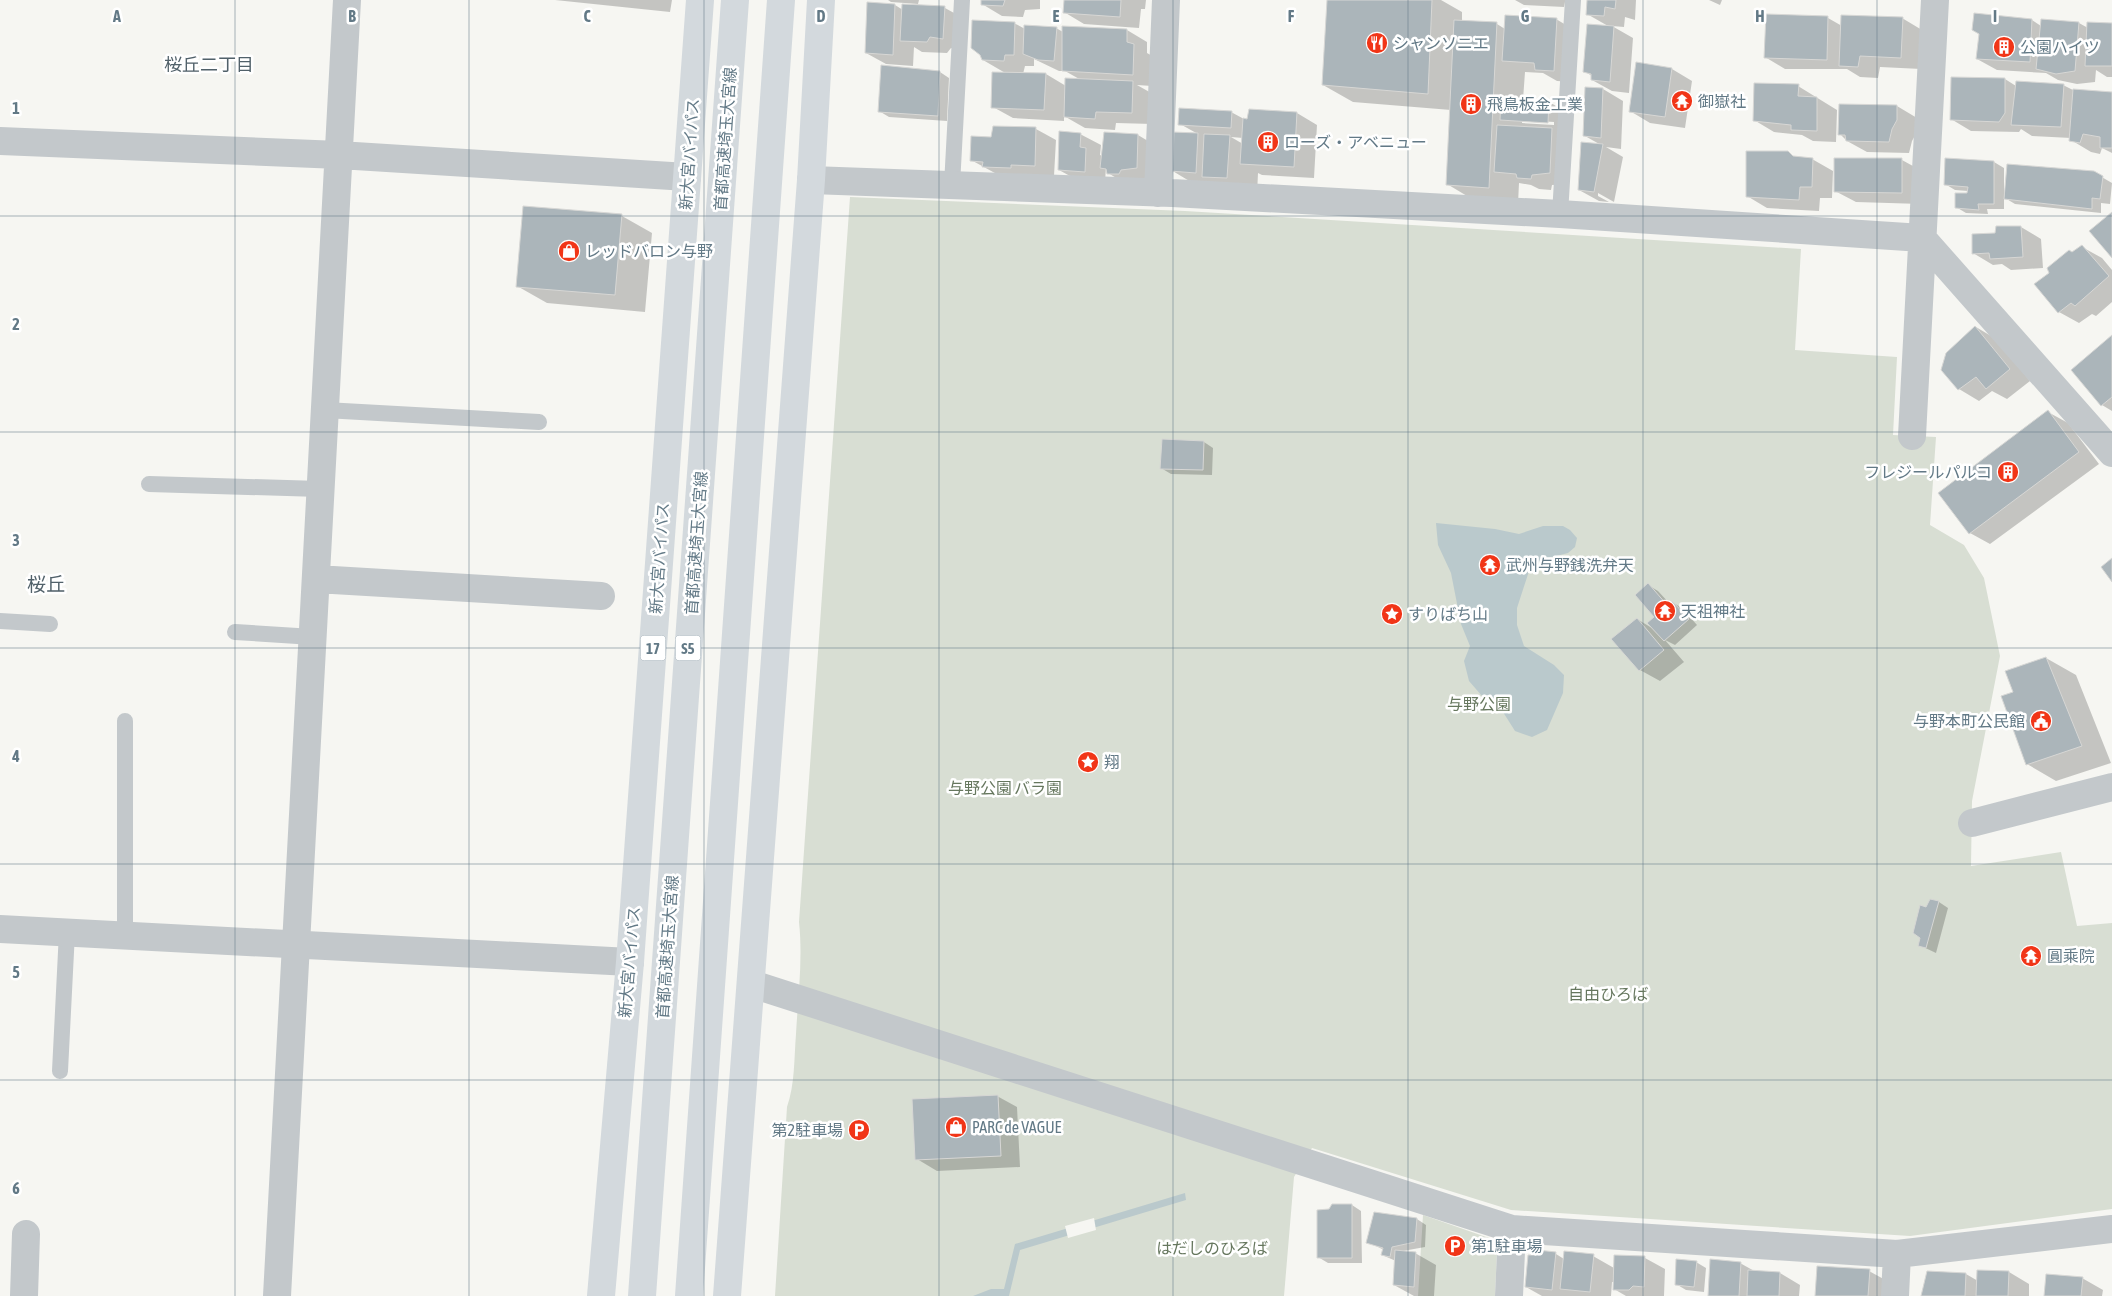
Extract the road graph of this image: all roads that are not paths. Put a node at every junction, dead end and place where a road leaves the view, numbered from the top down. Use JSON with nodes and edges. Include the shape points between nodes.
{"nodes":[{"id":1,"x":347,"y":0,"type":"edge"},
{"id":2,"x":700,"y":0,"type":"edge"},
{"id":3,"x":735,"y":0,"type":"edge"},
{"id":4,"x":782,"y":0,"type":"edge"},
{"id":5,"x":821,"y":0,"type":"edge"},
{"id":6,"x":962,"y":0,"type":"edge"},
{"id":7,"x":1166,"y":0,"type":"edge"},
{"id":8,"x":1573,"y":0,"type":"edge"},
{"id":9,"x":1935,"y":0,"type":"edge"},
{"id":10,"x":0,"y":141,"type":"edge"},
{"id":11,"x":339,"y":155,"type":"junction"},
{"id":12,"x":687,"y":178,"type":"junction"},
{"id":13,"x":811,"y":180,"type":"junction"},
{"id":14,"x":952,"y":185,"type":"junction"},
{"id":15,"x":1158,"y":193,"type":"junction"},
{"id":16,"x":1560,"y":214,"type":"junction"},
{"id":17,"x":1922,"y":238,"type":"junction"},
{"id":18,"x":325,"y":410,"type":"junction"},
{"id":19,"x":539,"y":422,"type":"dead end"},
{"id":20,"x":1912,"y":436,"type":"dead end"},
{"id":21,"x":2112,"y":453,"type":"edge"},
{"id":22,"x":149,"y":484,"type":"dead end"},
{"id":23,"x":320,"y":489,"type":"junction"},
{"id":24,"x":316,"y":579,"type":"junction"},
{"id":25,"x":601,"y":596,"type":"dead end"},
{"id":26,"x":0,"y":621,"type":"edge"},
{"id":27,"x":50,"y":624,"type":"dead end"},
{"id":28,"x":235,"y":632,"type":"dead end"},
{"id":29,"x":313,"y":637,"type":"junction"},
{"id":30,"x":125,"y":721,"type":"dead end"},
{"id":31,"x":2112,"y":787,"type":"edge"},
{"id":32,"x":1972,"y":823,"type":"dead end"},
{"id":33,"x":0,"y":929,"type":"edge"},
{"id":34,"x":67,"y":932,"type":"junction"},
{"id":35,"x":125,"y":934,"type":"junction"},
{"id":36,"x":296,"y":945,"type":"junction"},
{"id":37,"x":630,"y":962,"type":"junction"},
{"id":38,"x":752,"y":984,"type":"junction"},
{"id":39,"x":60,"y":1070,"type":"dead end"},
{"id":40,"x":1512,"y":1229,"type":"junction"},
{"id":41,"x":2112,"y":1229,"type":"edge"},
{"id":42,"x":26,"y":1234,"type":"dead end"},
{"id":43,"x":1897,"y":1254,"type":"junction"},
{"id":44,"x":24,"y":1296,"type":"edge"},
{"id":45,"x":277,"y":1296,"type":"edge"},
{"id":46,"x":601,"y":1296,"type":"edge"},
{"id":47,"x":642,"y":1296,"type":"edge"},
{"id":48,"x":689,"y":1296,"type":"edge"},
{"id":49,"x":727,"y":1296,"type":"edge"},
{"id":50,"x":1509,"y":1296,"type":"edge"},
{"id":51,"x":1895,"y":1296,"type":"edge"}],
"edges":[{"from":1,"to":11,"type":"street"},
{"from":2,"to":12,"type":"highway","name":"新大宮バイパス","number":"17"},
{"from":3,"to":47,"type":"highway","name":"首都高速埼玉大宮線","number":"S5"},
{"from":4,"to":48,"type":"highway"},
{"from":5,"to":13,"type":"highway"},
{"from":6,"to":14,"type":"lane"},
{"from":7,"to":15,"type":"street"},
{"from":8,"to":16,"type":"lane"},
{"from":9,"to":17,"type":"street"},
{"from":10,"to":11,"type":"street"},
{"from":11,"to":12,"type":"street"},
{"from":11,"to":18,"type":"street"},
{"from":12,"to":37,"type":"highway","name":"新大宮バイパス","number":"17"},
{"from":13,"to":14,"type":"street"},
{"from":13,"to":38,"type":"highway"},
{"from":14,"to":15,"type":"street"},
{"from":15,"to":16,"type":"street"},
{"from":16,"to":17,"type":"street"},
{"from":17,"to":20,"type":"street"},
{"from":17,"to":21,"type":"street"},
{"from":18,"to":19,"type":"lane"},
{"from":18,"to":23,"type":"street"},
{"from":22,"to":23,"type":"lane"},
{"from":23,"to":24,"type":"street"},
{"from":24,"to":25,"type":"street"},
{"from":24,"to":29,"type":"street"},
{"from":26,"to":27,"type":"lane"},
{"from":28,"to":29,"type":"lane"},
{"from":29,"to":36,"type":"street"},
{"from":30,"to":35,"type":"lane"},
{"from":31,"to":32,"type":"street"},
{"from":33,"to":34,"type":"street"},
{"from":34,"to":35,"type":"street"},
{"from":34,"to":39,"type":"lane"},
{"from":35,"to":36,"type":"street"},
{"from":36,"to":37,"type":"street"},
{"from":36,"to":45,"type":"street"},
{"from":37,"to":46,"type":"highway","name":"新大宮バイパス","number":"17"},
{"from":38,"to":40,"type":"street"},
{"from":38,"to":49,"type":"highway"},
{"from":40,"to":43,"type":"street"},
{"from":40,"to":50,"type":"street"},
{"from":41,"to":43,"type":"street"},
{"from":42,"to":44,"type":"street"},
{"from":43,"to":51,"type":"street"}]}
